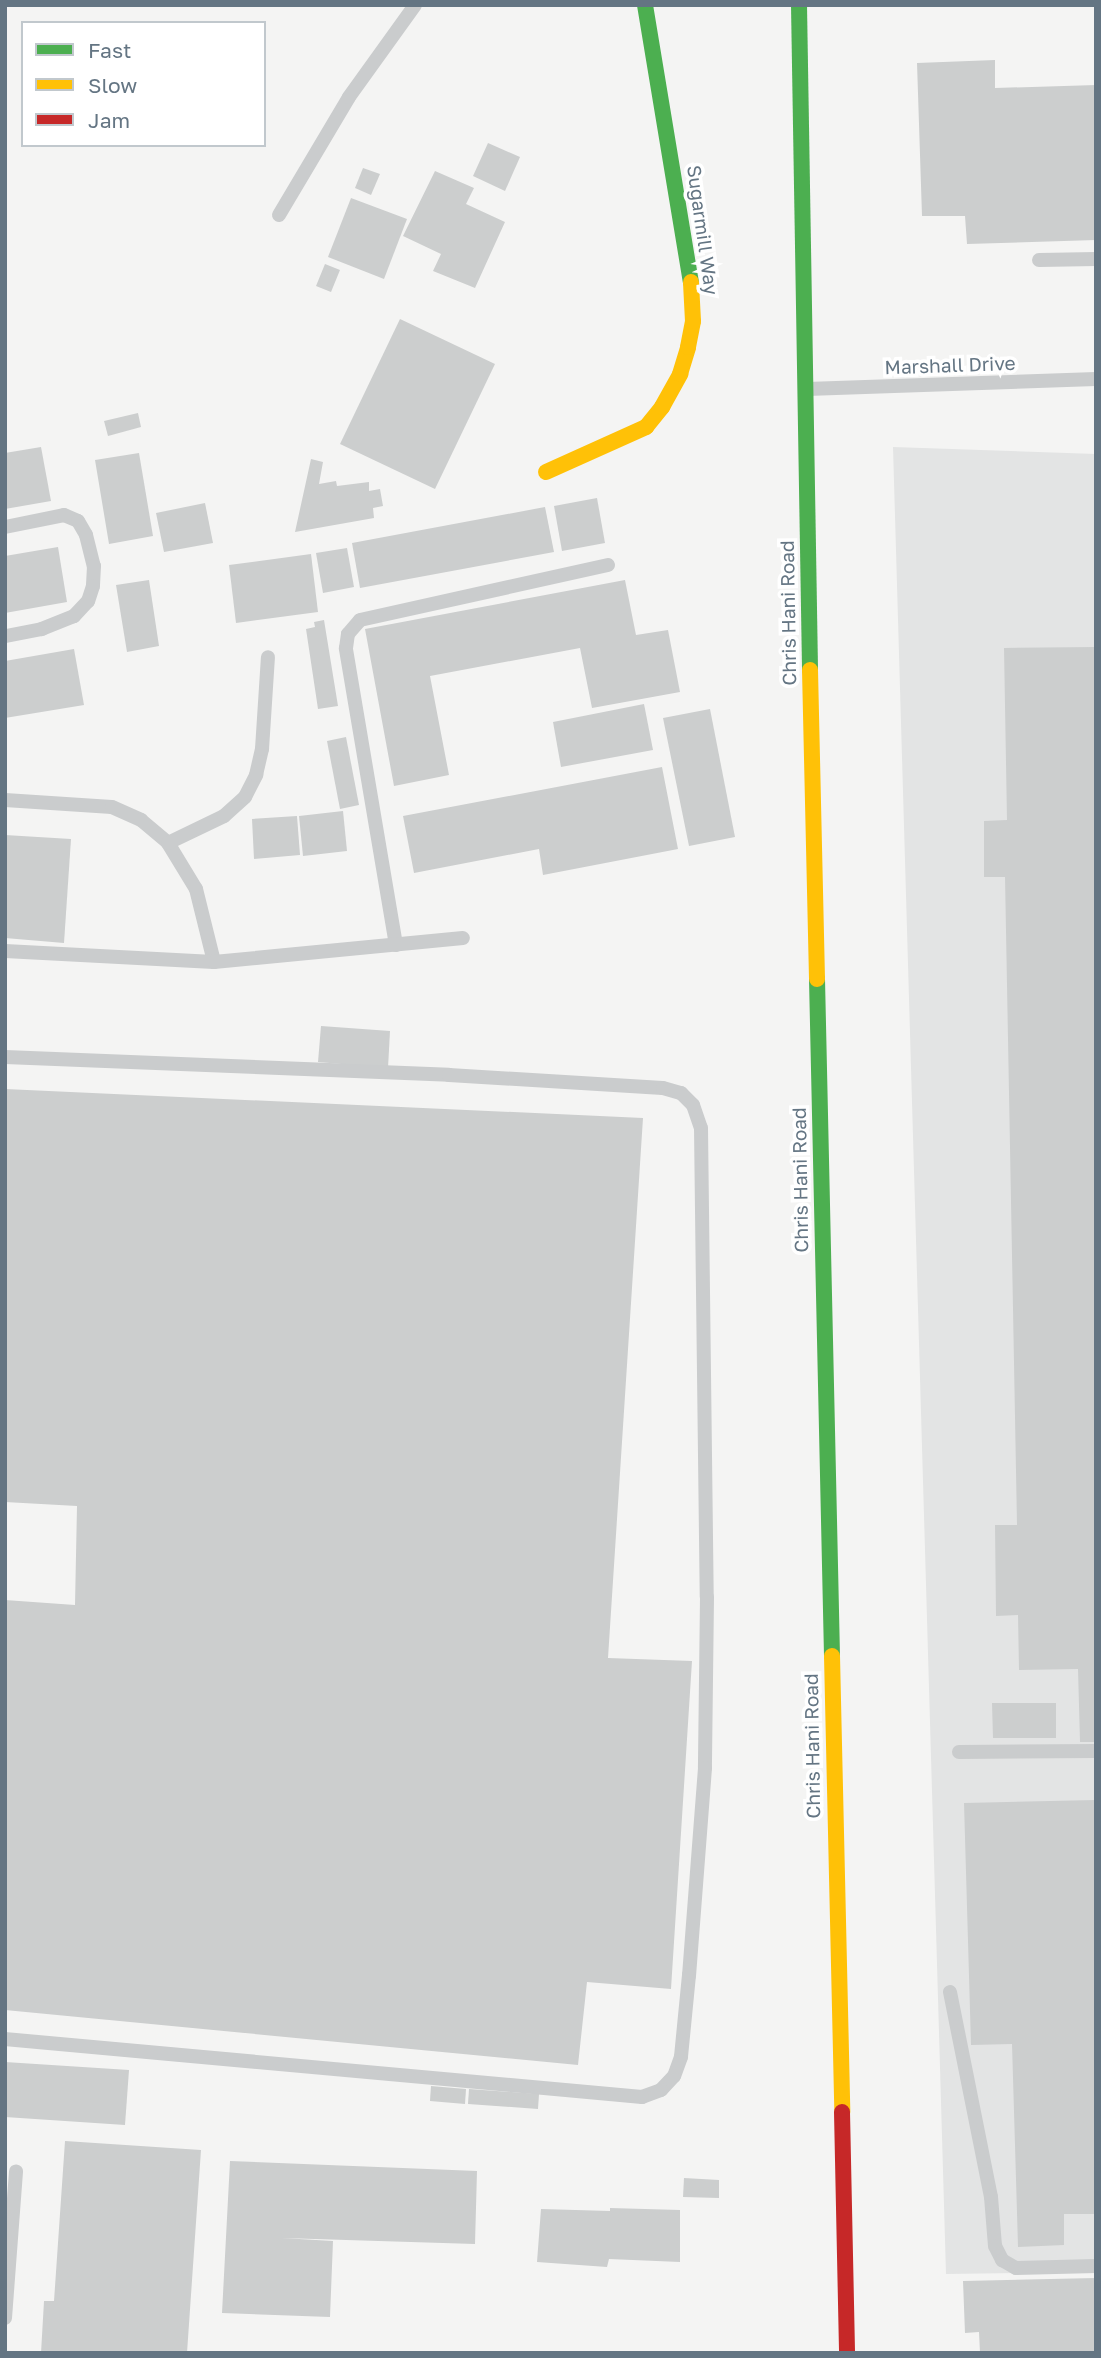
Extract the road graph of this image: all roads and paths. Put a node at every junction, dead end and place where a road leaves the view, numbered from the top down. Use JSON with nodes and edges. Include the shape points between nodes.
{"nodes":[{"id":1,"x":415,"y":5,"type":"edge"},
{"id":2,"x":645,"y":5,"type":"edge"},
{"id":3,"x":799,"y":5,"type":"edge"},
{"id":4,"x":279,"y":215,"type":"dead end"},
{"id":5,"x":1096,"y":259,"type":"edge"},
{"id":6,"x":1040,"y":260,"type":"dead end"},
{"id":7,"x":1096,"y":379,"type":"edge"},
{"id":8,"x":805,"y":389,"type":"junction"},
{"id":9,"x":547,"y":472,"type":"dead end"},
{"id":10,"x":5,"y":527,"type":"edge"},
{"id":11,"x":608,"y":565,"type":"dead end"},
{"id":12,"x":5,"y":636,"type":"edge"},
{"id":13,"x":268,"y":656,"type":"dead end"},
{"id":14,"x":5,"y":800,"type":"edge"},
{"id":15,"x":168,"y":843,"type":"junction"},
{"id":16,"x":463,"y":938,"type":"dead end"},
{"id":17,"x":396,"y":945,"type":"junction"},
{"id":18,"x":5,"y":951,"type":"edge"},
{"id":19,"x":214,"y":962,"type":"junction"},
{"id":20,"x":5,"y":1057,"type":"edge"},
{"id":21,"x":1096,"y":1751,"type":"edge"},
{"id":22,"x":959,"y":1752,"type":"dead end"},
{"id":23,"x":950,"y":1993,"type":"dead end"},
{"id":24,"x":5,"y":2039,"type":"edge"},
{"id":25,"x":16,"y":2171,"type":"dead end"},
{"id":26,"x":1096,"y":2266,"type":"edge"},
{"id":27,"x":5,"y":2318,"type":"edge"},
{"id":28,"x":847,"y":2353,"type":"edge"}],
"edges":[{"from":1,"to":4,"type":"lane","via":[[349,97]]},
{"from":2,"to":9,"type":"main road","name":"Sugarmill Way","via":[[692,288],[688,347],[680,374],[646,427]]},
{"from":3,"to":8,"type":"main road","name":"Chris Hani Road"},
{"from":5,"to":6,"type":"lane"},
{"from":7,"to":8,"type":"lane","name":"Marshall Drive"},
{"from":8,"to":28,"type":"main road","name":"Chris Hani Road"},
{"from":10,"to":12,"type":"lane","via":[[64,515],[78,521],[94,566],[88,601],[75,617]]},
{"from":11,"to":17,"type":"lane","via":[[360,620],[348,634],[346,648]]},
{"from":13,"to":15,"type":"lane","via":[[262,749],[245,797],[224,816]]},
{"from":14,"to":15,"type":"lane","via":[[112,807],[141,820]]},
{"from":15,"to":19,"type":"lane","via":[[196,889]]},
{"from":16,"to":17,"type":"lane"},
{"from":17,"to":19,"type":"lane"},
{"from":18,"to":19,"type":"lane"},
{"from":20,"to":24,"type":"lane","via":[[475,1077],[663,1088],[681,1093],[693,1105],[701,1128],[707,1597],[705,1768],[689,1975],[681,2057],[662,2090],[642,2097]]},
{"from":21,"to":22,"type":"lane"},
{"from":23,"to":26,"type":"lane","via":[[991,2197],[995,2246],[1003,2260],[1016,2268]]},
{"from":25,"to":27,"type":"lane"}]}
